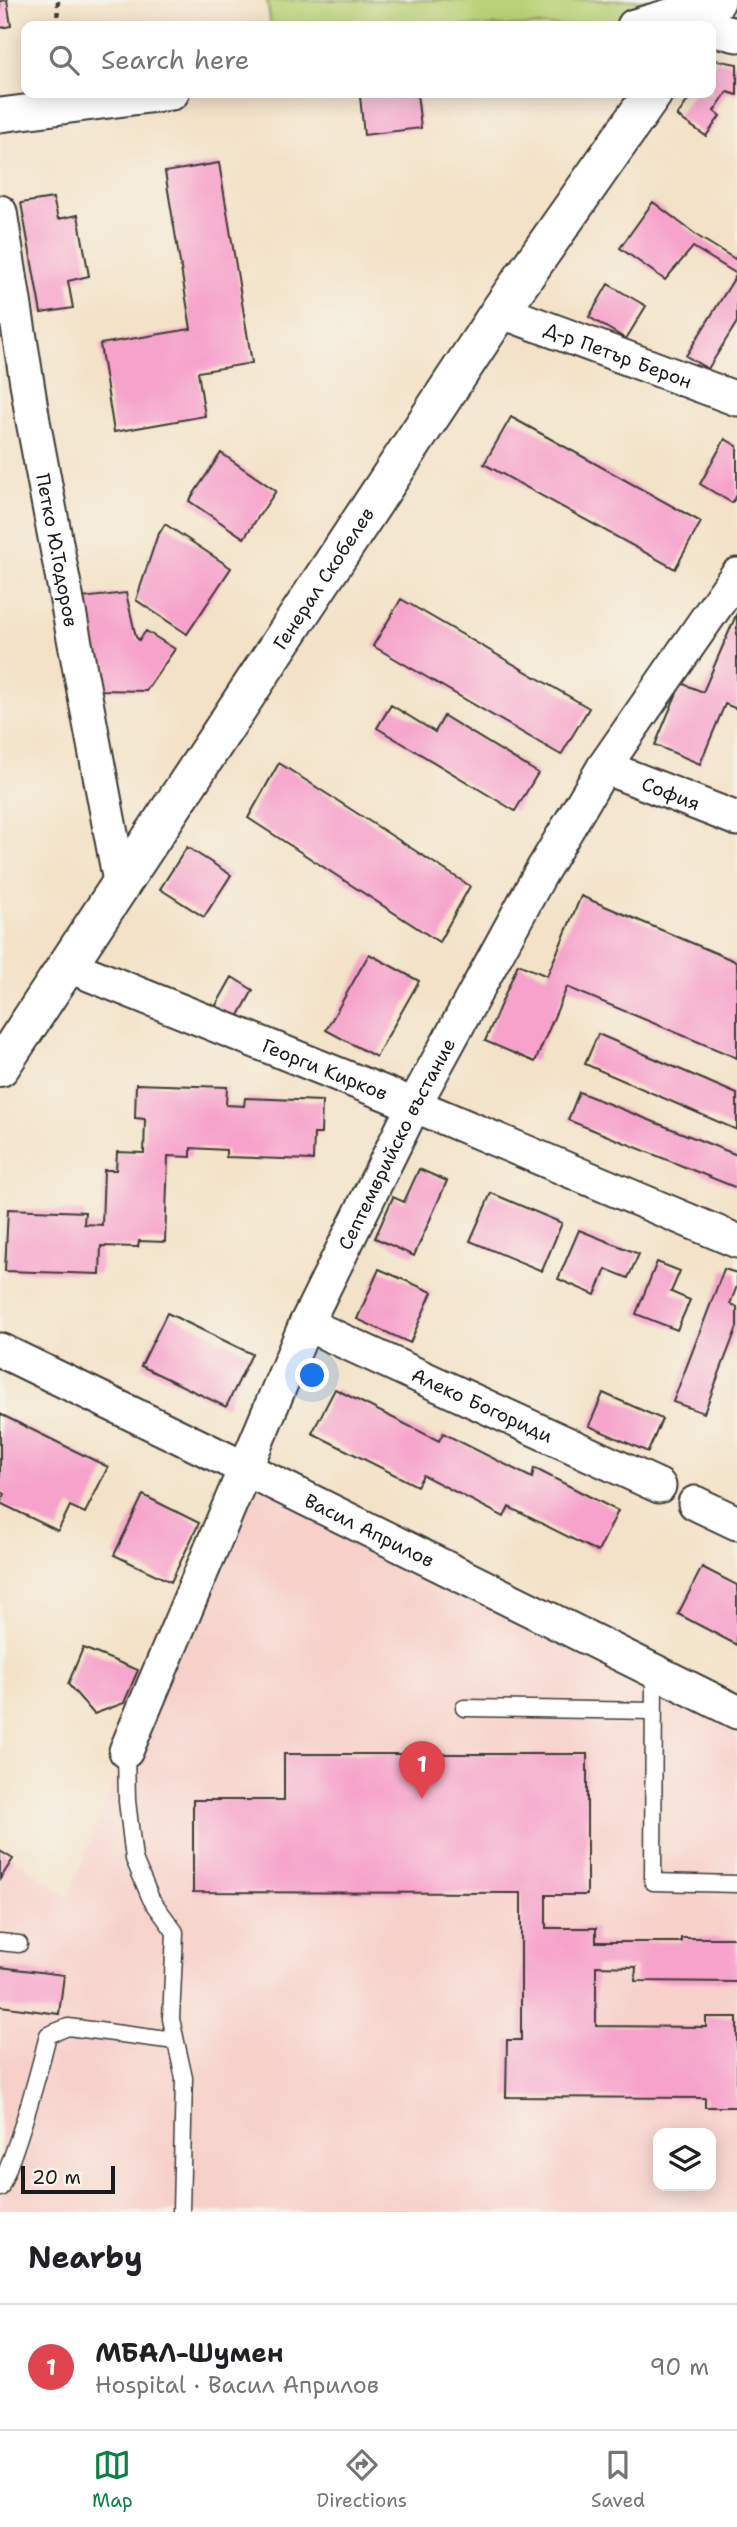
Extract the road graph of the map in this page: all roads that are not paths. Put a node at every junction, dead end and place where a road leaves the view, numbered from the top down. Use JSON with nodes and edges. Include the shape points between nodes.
{"nodes":[{"id":1,"x":710,"y":14,"type":"edge"},
{"id":2,"x":666,"y":21,"type":"edge"},
{"id":3,"x":737,"y":35,"type":"edge"},
{"id":4,"x":133,"y":98,"type":"edge"},
{"id":5,"x":649,"y":98,"type":"edge"},
{"id":6,"x":0,"y":115,"type":"edge"},
{"id":7,"x":0,"y":212,"type":"edge"},
{"id":8,"x":500,"y":311,"type":"junction"},
{"id":9,"x":737,"y":399,"type":"edge"},
{"id":10,"x":737,"y":575,"type":"edge"},
{"id":11,"x":604,"y":768,"type":"junction"},
{"id":12,"x":737,"y":819,"type":"edge"},
{"id":13,"x":121,"y":887,"type":"junction"},
{"id":14,"x":69,"y":966,"type":"junction"},
{"id":15,"x":0,"y":1068,"type":"edge"},
{"id":16,"x":414,"y":1105,"type":"junction"},
{"id":17,"x":737,"y":1241,"type":"edge"},
{"id":18,"x":306,"y":1324,"type":"junction"},
{"id":19,"x":0,"y":1350,"type":"edge"},
{"id":20,"x":244,"y":1468,"type":"junction"},
{"id":21,"x":659,"y":1486,"type":"dead end"},
{"id":22,"x":695,"y":1503,"type":"dead end"},
{"id":23,"x":737,"y":1522,"type":"edge"},
{"id":24,"x":654,"y":1672,"type":"junction"},
{"id":25,"x":464,"y":1709,"type":"dead end"},
{"id":26,"x":654,"y":1711,"type":"junction"},
{"id":27,"x":737,"y":1712,"type":"edge"},
{"id":28,"x":126,"y":1751,"type":"joint"},
{"id":29,"x":737,"y":1884,"type":"edge"},
{"id":30,"x":0,"y":1941,"type":"edge"},
{"id":31,"x":19,"y":1944,"type":"dead end"},
{"id":32,"x":175,"y":2042,"type":"junction"},
{"id":33,"x":8,"y":2152,"type":"edge"},
{"id":34,"x":0,"y":2188,"type":"edge"},
{"id":35,"x":181,"y":2212,"type":"edge"}],
"edges":[{"from":1,"to":2,"type":"street"},
{"from":1,"to":3,"type":"street"},
{"from":4,"to":6,"type":"street"},
{"from":5,"to":8,"type":"street","name":"Генерал Скобелев"},
{"from":7,"to":13,"type":"street","name":"Петко Ю.Тодоров","via":[[33,421]]},
{"from":8,"to":9,"type":"street","name":"Д-р Петър Берон"},
{"from":8,"to":13,"type":"street","name":"Генерал Скобелев"},
{"from":10,"to":11,"type":"street","name":"Септемврийско въстание"},
{"from":11,"to":12,"type":"street","name":"София"},
{"from":11,"to":16,"type":"street","name":"Септемврийско въстание","via":[[539,876]]},
{"from":13,"to":14,"type":"street","name":"Генерал Скобелев"},
{"from":14,"to":15,"type":"street","name":"Генерал Скобелев"},
{"from":14,"to":16,"type":"street","name":"Георги Кирков"},
{"from":16,"to":17,"type":"street","name":"Георги Кирков"},
{"from":16,"to":18,"type":"street","name":"Септемврийско въстание"},
{"from":18,"to":20,"type":"street","name":"Септемврийско въстание"},
{"from":18,"to":21,"type":"street","name":"Алеко Богориди"},
{"from":19,"to":20,"type":"street","name":"Васил Априлов"},
{"from":20,"to":24,"type":"street","name":"Васил Априлов"},
{"from":20,"to":28,"type":"street","name":"Септемврийско въстание"},
{"from":22,"to":23,"type":"street"},
{"from":24,"to":26,"type":"lane"},
{"from":24,"to":27,"type":"street","name":"Васил Априлов"},
{"from":25,"to":26,"type":"lane"},
{"from":26,"to":29,"type":"lane","via":[[653,1882]]},
{"from":28,"to":32,"type":"lane","via":[[134,1859],[152,1899],[175,1932],[171,2019]]},
{"from":30,"to":31,"type":"lane"},
{"from":32,"to":33,"type":"lane","via":[[68,2027],[48,2035],[32,2101]]},
{"from":32,"to":35,"type":"lane","via":[[184,2078]]},
{"from":33,"to":34,"type":"lane"}]}
